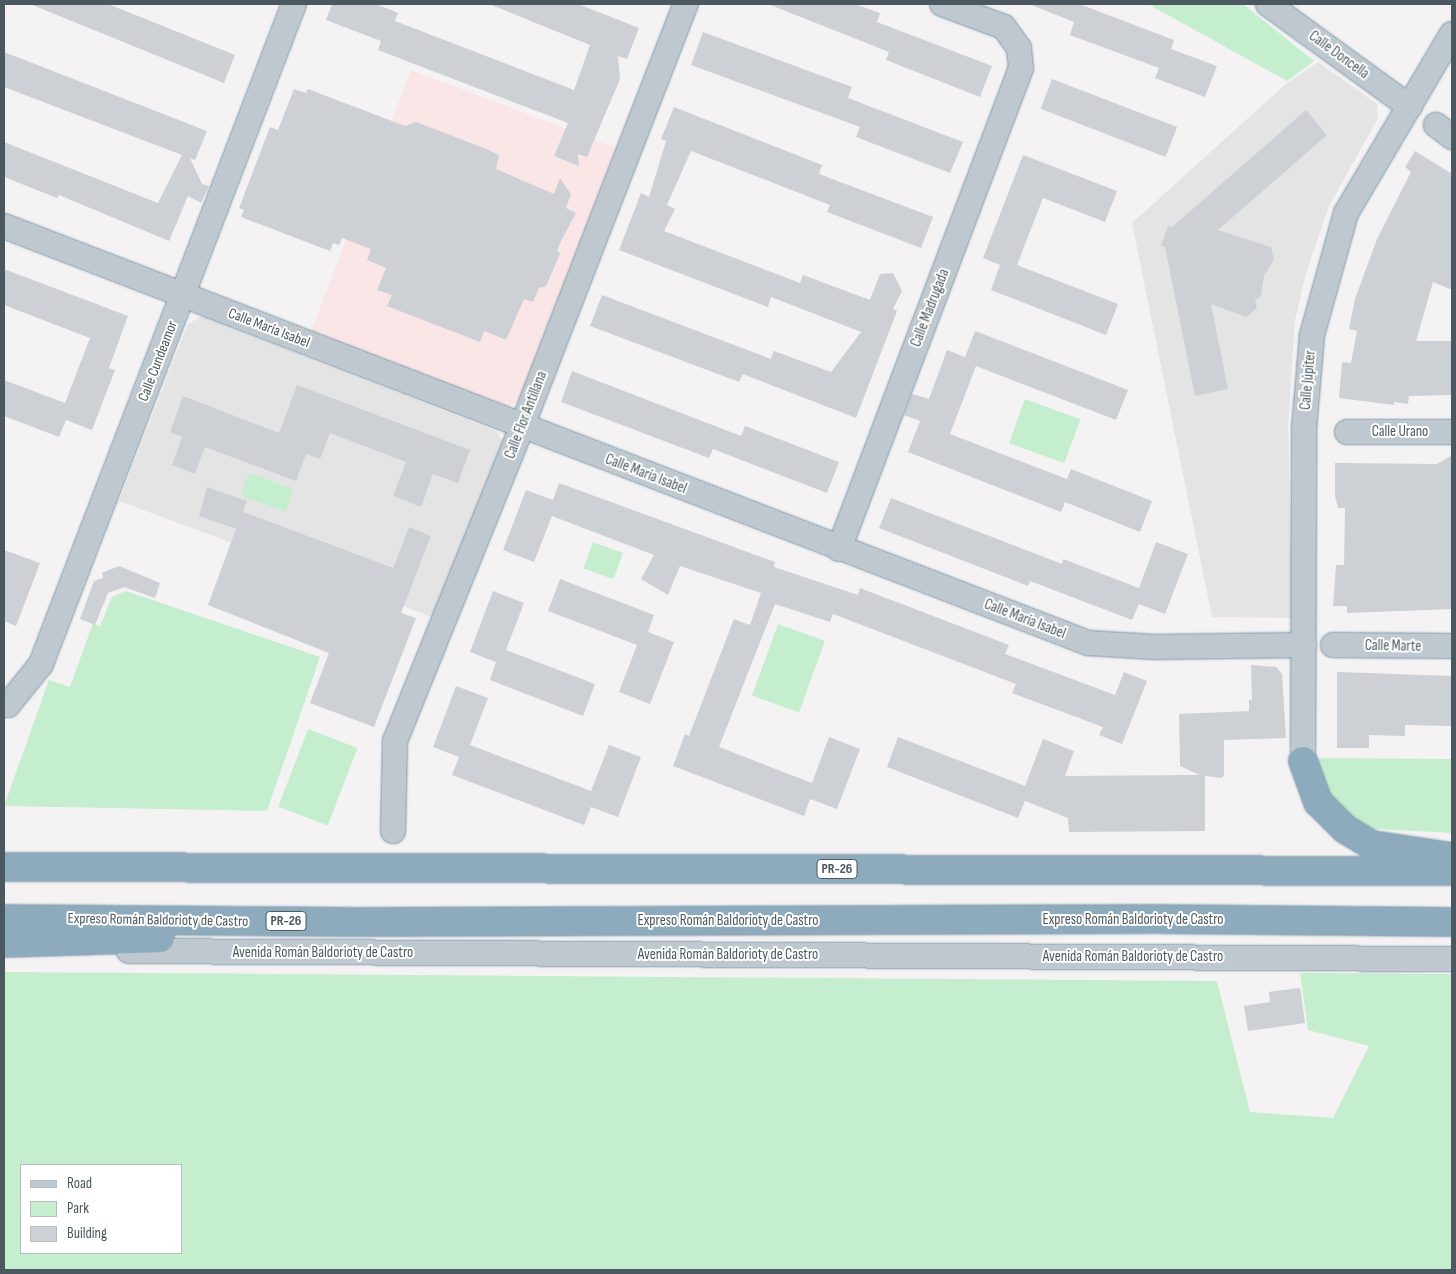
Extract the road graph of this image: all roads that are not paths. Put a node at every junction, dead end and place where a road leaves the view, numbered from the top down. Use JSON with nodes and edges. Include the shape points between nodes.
{"nodes":[{"id":1,"x":294,"y":4,"type":"edge"},
{"id":2,"x":686,"y":4,"type":"edge"},
{"id":3,"x":942,"y":4,"type":"edge"},
{"id":4,"x":1268,"y":4,"type":"edge"},
{"id":5,"x":1452,"y":34,"type":"edge"},
{"id":6,"x":1410,"y":107,"type":"junction"},
{"id":7,"x":4,"y":226,"type":"edge"},
{"id":8,"x":184,"y":294,"type":"junction"},
{"id":9,"x":522,"y":426,"type":"junction"},
{"id":10,"x":1347,"y":432,"type":"dead end"},
{"id":11,"x":1452,"y":432,"type":"edge"},
{"id":12,"x":839,"y":549,"type":"junction"},
{"id":13,"x":1304,"y":645,"type":"junction"},
{"id":14,"x":1333,"y":645,"type":"dead end"},
{"id":15,"x":1452,"y":646,"type":"edge"},
{"id":16,"x":4,"y":705,"type":"edge"},
{"id":17,"x":1303,"y":761,"type":"joint"},
{"id":18,"x":393,"y":831,"type":"dead end"},
{"id":19,"x":1452,"y":857,"type":"edge"},
{"id":20,"x":4,"y":867,"type":"edge"},
{"id":21,"x":1452,"y":871,"type":"edge"},
{"id":22,"x":4,"y":919,"type":"edge"},
{"id":23,"x":358,"y":922,"type":"junction"},
{"id":24,"x":1452,"y":922,"type":"edge"},
{"id":25,"x":4,"y":943,"type":"edge"},
{"id":26,"x":4,"y":950,"type":"edge"},
{"id":27,"x":1452,"y":959,"type":"edge"}],
"edges":[{"from":1,"to":8,"type":"street","name":"Calle Cundeamor"},
{"from":2,"to":9,"type":"street","name":"Calle Flor Antillana"},
{"from":3,"to":12,"type":"street","name":"Calle Madrugada","via":[[1004,27],[1019,48],[1021,68]]},
{"from":4,"to":6,"type":"street","name":"Calle Doncella"},
{"from":5,"to":6,"type":"street","name":"Calle Júpiter"},
{"from":6,"to":13,"type":"street","name":"Calle Júpiter","via":[[1346,213],[1312,335],[1304,429]]},
{"from":7,"to":8,"type":"street","name":"Calle María Isabel"},
{"from":8,"to":9,"type":"street","name":"Calle María Isabel"},
{"from":8,"to":16,"type":"street","name":"Calle Cundeamor","via":[[41,664],[8,705]]},
{"from":9,"to":12,"type":"street","name":"Calle María Isabel"},
{"from":9,"to":18,"type":"street","name":"Calle Flor Antillana","via":[[395,741]]},
{"from":10,"to":11,"type":"street","name":"Calle Urano"},
{"from":12,"to":13,"type":"street","name":"Calle María Isabel","via":[[1088,643],[1155,647]]},
{"from":13,"to":17,"type":"street","name":"Calle Júpiter"},
{"from":14,"to":15,"type":"street","name":"Calle Marte"},
{"from":17,"to":19,"type":"highway","via":[[1318,802],[1344,829],[1372,845]]},
{"from":20,"to":21,"type":"highway","number":"PR-26"},
{"from":22,"to":23,"type":"highway","name":"Expreso Román Baldorioty de Castro","number":"PR-26"},
{"from":23,"to":24,"type":"highway","name":"Expreso Román Baldorioty de Castro","number":"PR-26","via":[[1146,919]]},
{"from":23,"to":25,"type":"highway","via":[[243,935]]},
{"from":26,"to":27,"type":"street","name":"Avenida Román Baldorioty de Castro"}]}
